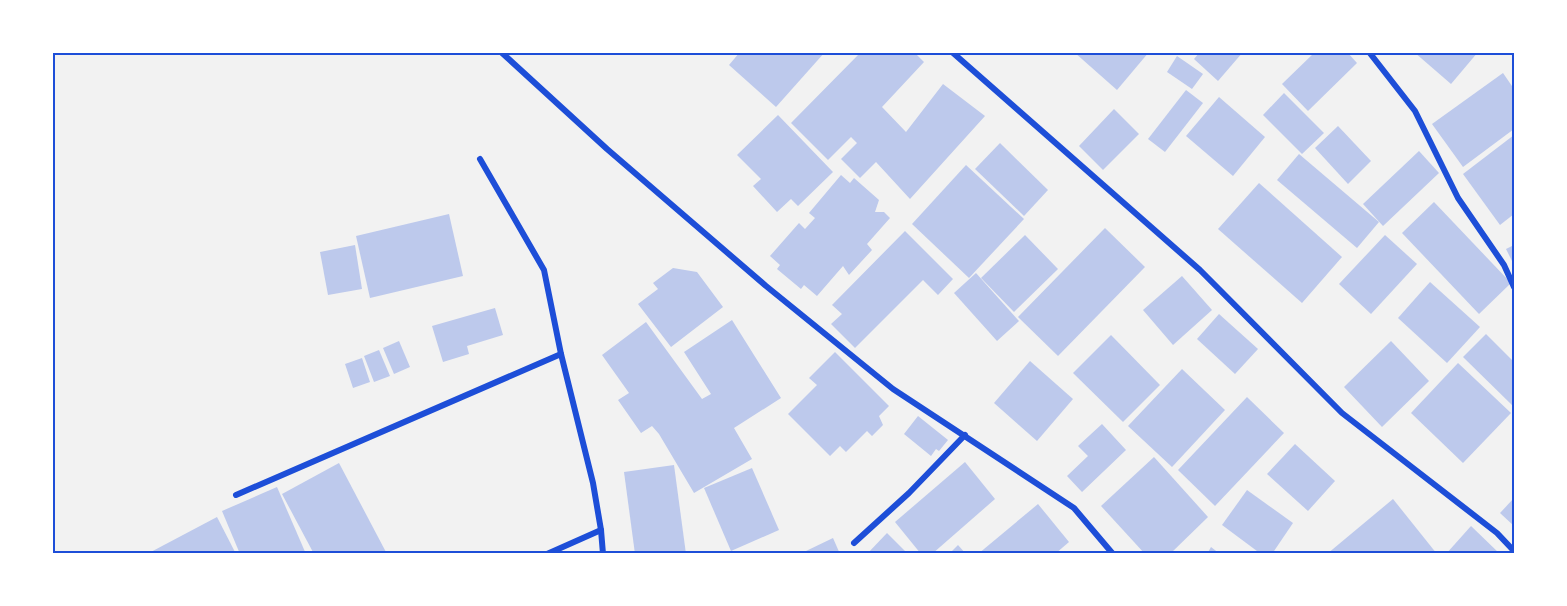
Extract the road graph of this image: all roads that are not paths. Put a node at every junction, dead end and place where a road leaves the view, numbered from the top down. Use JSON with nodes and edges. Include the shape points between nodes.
{"nodes":[{"id":1,"x":501,"y":52,"type":"edge"},
{"id":2,"x":952,"y":52,"type":"edge"},
{"id":3,"x":1369,"y":52,"type":"edge"},
{"id":4,"x":480,"y":159,"type":"dead end"},
{"id":5,"x":1515,"y":287,"type":"edge"},
{"id":6,"x":561,"y":354,"type":"junction"},
{"id":7,"x":965,"y":435,"type":"junction"},
{"id":8,"x":236,"y":495,"type":"dead end"},
{"id":9,"x":601,"y":530,"type":"junction"},
{"id":10,"x":854,"y":543,"type":"dead end"},
{"id":11,"x":1515,"y":551,"type":"edge"},
{"id":12,"x":547,"y":554,"type":"edge"},
{"id":13,"x":603,"y":554,"type":"edge"},
{"id":14,"x":1113,"y":554,"type":"edge"}],
"edges":[{"from":1,"to":7,"type":"street","via":[[766,286],[893,389]]},
{"from":2,"to":11,"type":"street","via":[[1200,270],[1342,413]]},
{"from":3,"to":5,"type":"street","via":[[1415,111],[1458,198]]},
{"from":4,"to":6,"type":"street","via":[[544,270]]},
{"from":6,"to":8,"type":"street"},
{"from":6,"to":9,"type":"street"},
{"from":7,"to":10,"type":"street"},
{"from":7,"to":14,"type":"street","via":[[1074,508]]},
{"from":9,"to":12,"type":"street"},
{"from":9,"to":13,"type":"street"}]}
